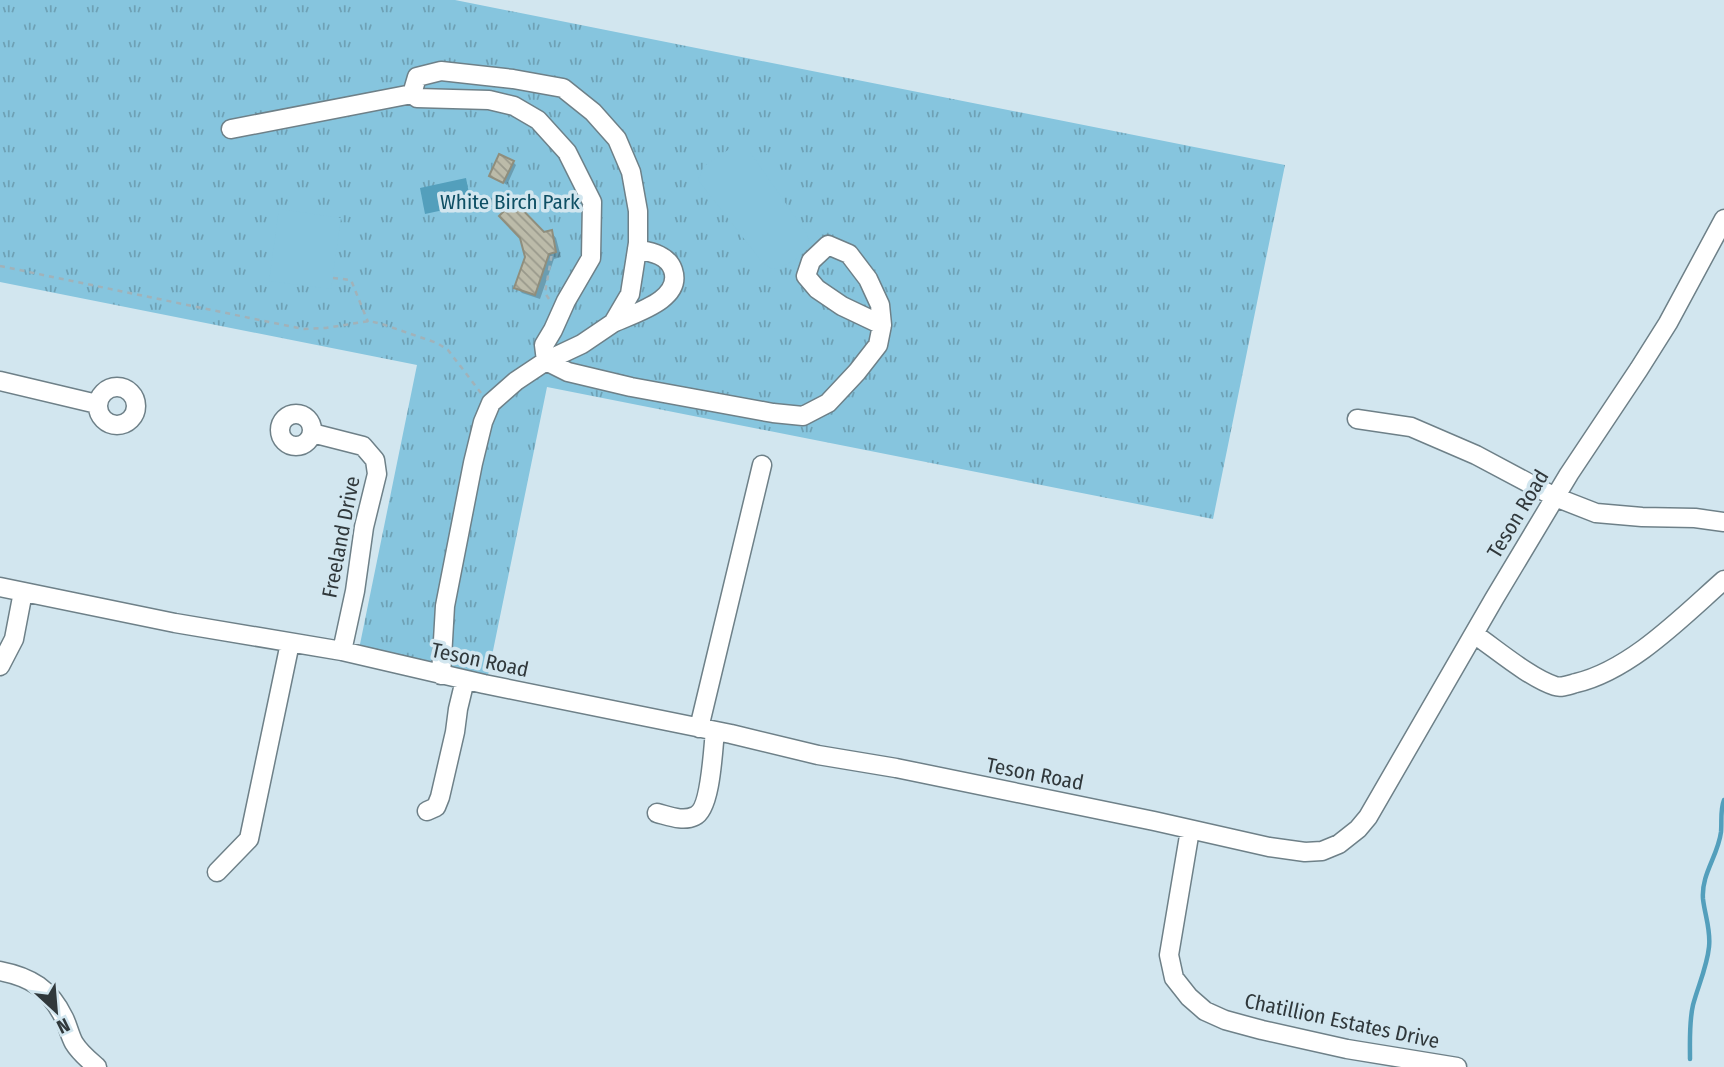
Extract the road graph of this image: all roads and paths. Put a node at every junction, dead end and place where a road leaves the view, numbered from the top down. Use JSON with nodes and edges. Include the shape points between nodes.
{"nodes":[{"id":1,"x":412,"y":94,"type":"junction"},
{"id":2,"x":231,"y":129,"type":"dead end"},
{"id":3,"x":1724,"y":219,"type":"edge"},
{"id":4,"x":637,"y":249,"type":"junction"},
{"id":5,"x":552,"y":253,"type":"dead end"},
{"id":6,"x":0,"y":266,"type":"edge"},
{"id":7,"x":332,"y":278,"type":"dead end"},
{"id":8,"x":555,"y":303,"type":"dead end"},
{"id":9,"x":368,"y":322,"type":"junction"},
{"id":10,"x":613,"y":323,"type":"junction"},
{"id":11,"x":882,"y":325,"type":"junction"},
{"id":12,"x":546,"y":361,"type":"junction"},
{"id":13,"x":0,"y":382,"type":"edge"},
{"id":14,"x":484,"y":396,"type":"dead end"},
{"id":15,"x":97,"y":404,"type":"dead end"},
{"id":16,"x":1357,"y":419,"type":"dead end"},
{"id":17,"x":312,"y":433,"type":"dead end"},
{"id":18,"x":762,"y":465,"type":"dead end"},
{"id":19,"x":1555,"y":497,"type":"junction"},
{"id":20,"x":1724,"y":522,"type":"edge"},
{"id":21,"x":1724,"y":580,"type":"edge"},
{"id":22,"x":0,"y":587,"type":"edge"},
{"id":23,"x":23,"y":592,"type":"junction"},
{"id":24,"x":1474,"y":634,"type":"junction"},
{"id":25,"x":290,"y":643,"type":"junction"},
{"id":26,"x":342,"y":651,"type":"junction"},
{"id":27,"x":0,"y":666,"type":"edge"},
{"id":28,"x":441,"y":675,"type":"junction"},
{"id":29,"x":465,"y":680,"type":"junction"},
{"id":30,"x":707,"y":729,"type":"junction"},
{"id":31,"x":427,"y":811,"type":"dead end"},
{"id":32,"x":657,"y":813,"type":"dead end"},
{"id":33,"x":1190,"y":830,"type":"junction"},
{"id":34,"x":217,"y":872,"type":"dead end"},
{"id":35,"x":0,"y":971,"type":"edge"},
{"id":36,"x":97,"y":1067,"type":"edge"},
{"id":37,"x":1457,"y":1067,"type":"edge"}],
"edges":[{"from":1,"to":2,"type":"street"},
{"from":1,"to":4,"type":"street","via":[[417,77],[441,71],[563,88],[617,139],[631,172],[638,211]]},
{"from":1,"to":12,"type":"street","via":[[417,99],[489,100],[514,106],[538,120],[567,152],[592,202],[591,258],[544,345]]},
{"from":3,"to":19,"type":"street","name":"Teson Road","via":[[1668,323]]},
{"from":4,"to":10,"type":"street","via":[[630,294]]},
{"from":4,"to":10,"type":"street","via":[[670,262],[675,285],[657,302]]},
{"from":5,"to":8,"type":"path","via":[[545,293]]},
{"from":6,"to":9,"type":"path","via":[[303,329]]},
{"from":7,"to":9,"type":"path","via":[[351,280]]},
{"from":9,"to":14,"type":"path","via":[[449,350]]},
{"from":10,"to":12,"type":"street"},
{"from":11,"to":11,"type":"street","via":[[880,305],[868,279],[849,254],[828,245],[811,261],[806,276],[842,306]]},
{"from":11,"to":12,"type":"street","via":[[878,345],[857,372],[828,403],[803,416],[631,387],[568,372]]},
{"from":12,"to":28,"type":"street","via":[[491,403],[483,422],[445,606]]},
{"from":13,"to":15,"type":"street"},
{"from":16,"to":19,"type":"street","via":[[1410,427]]},
{"from":17,"to":26,"type":"street","name":"Freeland Drive","via":[[363,446],[375,460],[377,474]]},
{"from":18,"to":30,"type":"street"},
{"from":19,"to":20,"type":"street","via":[[1595,513]]},
{"from":19,"to":24,"type":"street","name":"Teson Road"},
{"from":21,"to":24,"type":"street","via":[[1622,665],[1558,687]]},
{"from":22,"to":23,"type":"street","name":"Teson Road"},
{"from":23,"to":25,"type":"street","name":"Teson Road"},
{"from":23,"to":27,"type":"street","via":[[14,639]]},
{"from":24,"to":33,"type":"street","name":"Teson Road","via":[[1368,817],[1339,844],[1305,852]]},
{"from":25,"to":26,"type":"street","name":"Teson Road"},
{"from":25,"to":34,"type":"street","via":[[249,839]]},
{"from":26,"to":28,"type":"street","name":"Teson Road"},
{"from":28,"to":29,"type":"street","name":"Teson Road"},
{"from":29,"to":30,"type":"street","name":"Teson Road"},
{"from":29,"to":31,"type":"street","via":[[440,797],[436,807]]},
{"from":30,"to":32,"type":"street","via":[[707,796],[702,812],[685,819]]},
{"from":30,"to":33,"type":"street","name":"Teson Road"},
{"from":33,"to":37,"type":"street","name":"Chatillion Estates Drive","via":[[1169,955],[1174,978],[1189,997],[1205,1011],[1262,1030]]},
{"from":35,"to":36,"type":"street","via":[[29,978],[56,1002],[74,1043]]}]}
